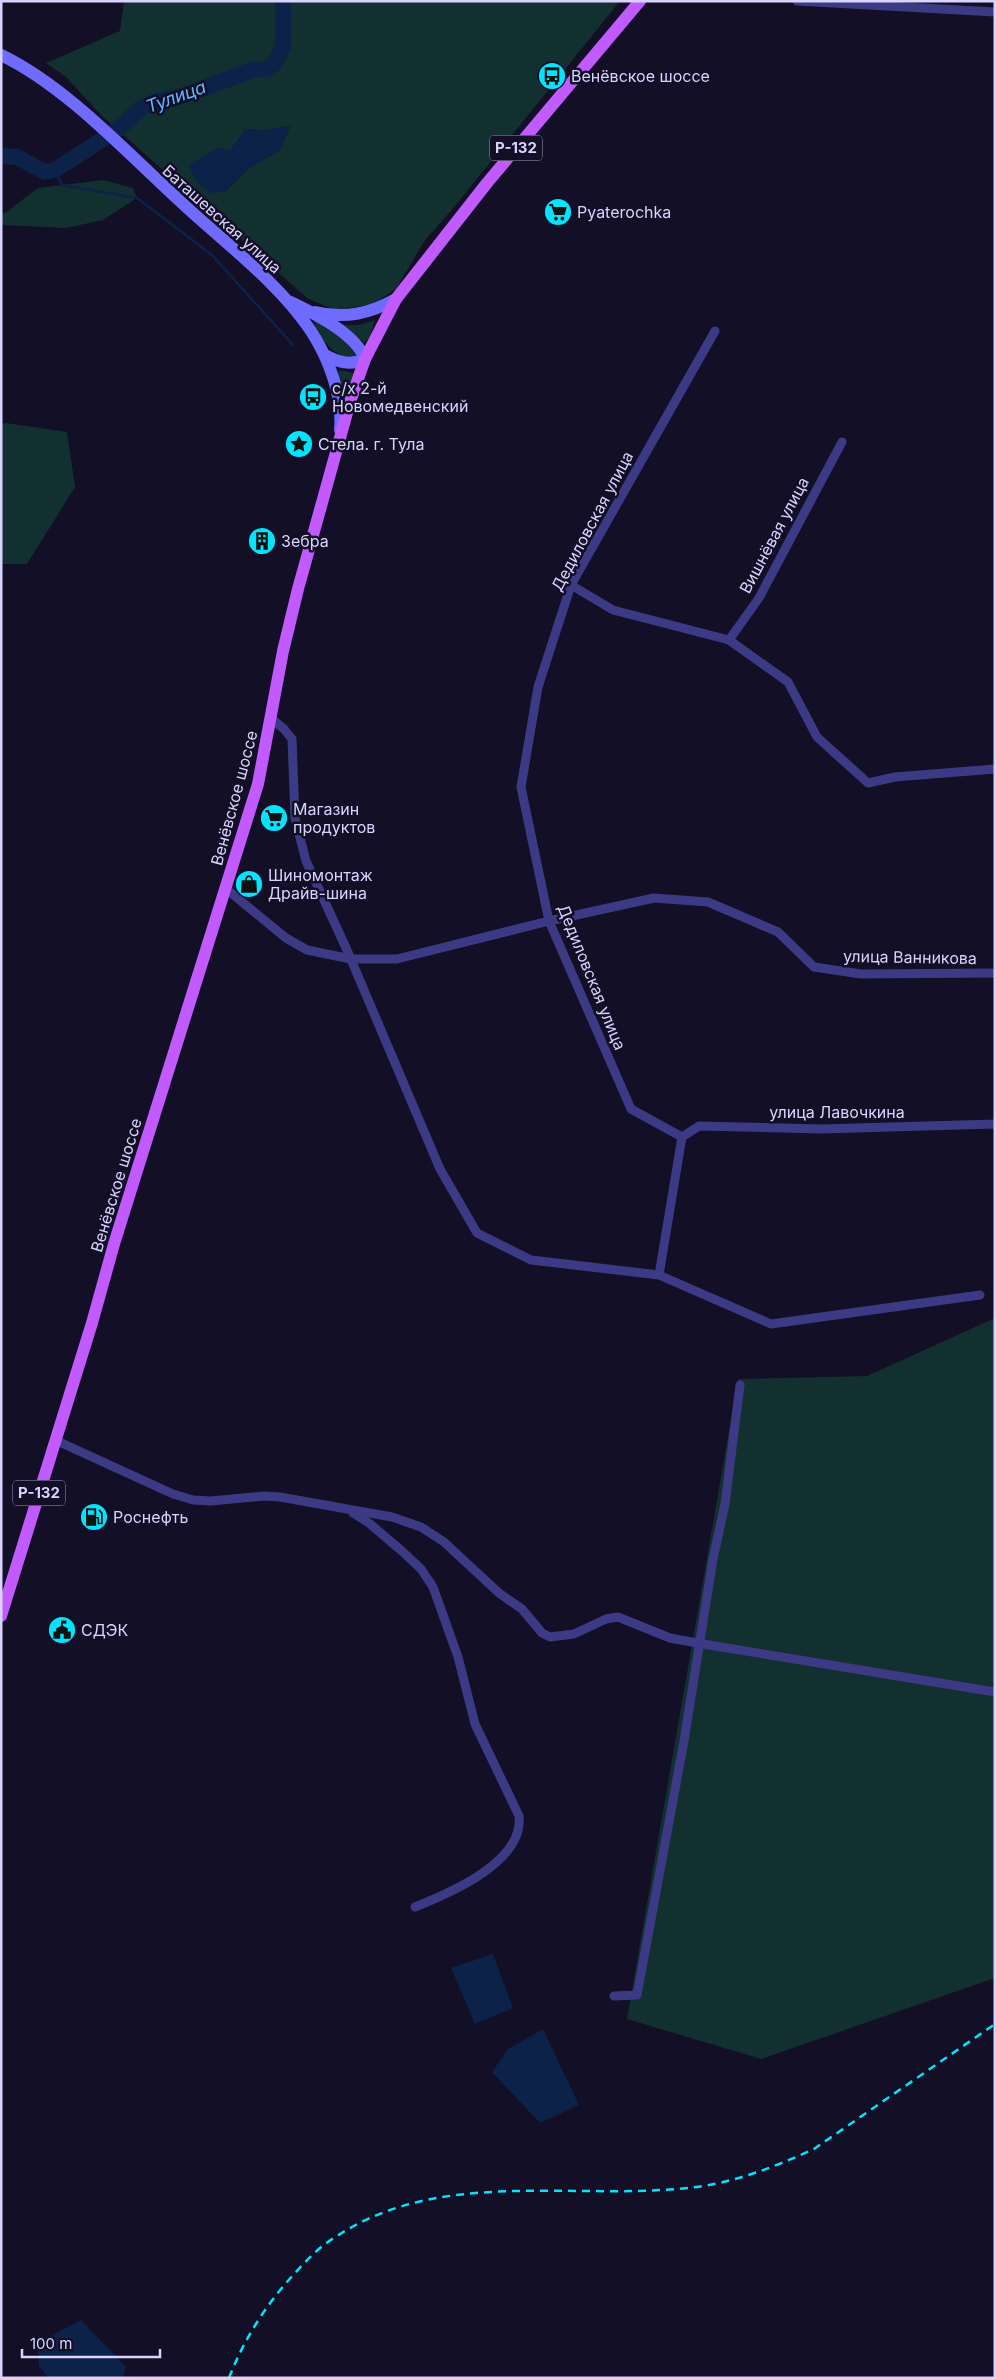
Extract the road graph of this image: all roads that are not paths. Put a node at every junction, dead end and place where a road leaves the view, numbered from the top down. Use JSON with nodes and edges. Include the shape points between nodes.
{"nodes":[{"id":1,"x":640,"y":1,"type":"edge"},
{"id":2,"x":797,"y":1,"type":"edge"},
{"id":3,"x":995,"y":12,"type":"edge"},
{"id":4,"x":1,"y":54,"type":"edge"},
{"id":5,"x":396,"y":299,"type":"junction"},
{"id":6,"x":288,"y":301,"type":"junction"},
{"id":7,"x":308,"y":310,"type":"junction"},
{"id":8,"x":715,"y":331,"type":"dead end"},
{"id":9,"x":325,"y":355,"type":"junction"},
{"id":10,"x":365,"y":359,"type":"junction"},
{"id":11,"x":842,"y":442,"type":"dead end"},
{"id":12,"x":338,"y":448,"type":"junction"},
{"id":13,"x":570,"y":585,"type":"junction"},
{"id":14,"x":729,"y":640,"type":"junction"},
{"id":15,"x":272,"y":720,"type":"junction"},
{"id":16,"x":995,"y":769,"type":"edge"},
{"id":17,"x":225,"y":888,"type":"junction"},
{"id":18,"x":549,"y":921,"type":"junction"},
{"id":19,"x":351,"y":959,"type":"junction"},
{"id":20,"x":995,"y":973,"type":"edge"},
{"id":21,"x":995,"y":1124,"type":"edge"},
{"id":22,"x":682,"y":1137,"type":"junction"},
{"id":23,"x":659,"y":1275,"type":"junction"},
{"id":24,"x":980,"y":1295,"type":"dead end"},
{"id":25,"x":740,"y":1385,"type":"dead end"},
{"id":26,"x":54,"y":1440,"type":"junction"},
{"id":27,"x":349,"y":1511,"type":"junction"},
{"id":28,"x":1,"y":1616,"type":"edge"},
{"id":29,"x":699,"y":1643,"type":"junction"},
{"id":30,"x":995,"y":1692,"type":"edge"},
{"id":31,"x":415,"y":1907,"type":"dead end"},
{"id":32,"x":614,"y":1996,"type":"dead end"}],
"edges":[{"from":1,"to":5,"type":"main road","name":"Венёвское шоссе","number":"Р-132","via":[[487,183]]},
{"from":2,"to":3,"type":"street"},
{"from":4,"to":6,"type":"main road","name":"Баташевская улица","via":[[43,79],[79,109]]},
{"from":5,"to":7,"type":"main road","via":[[358,315],[332,315]]},
{"from":5,"to":10,"type":"main road","name":"Венёвское шоссе","number":"Р-132"},
{"from":6,"to":7,"type":"main road"},
{"from":6,"to":9,"type":"main road"},
{"from":7,"to":10,"type":"main road","via":[[355,341]]},
{"from":8,"to":13,"type":"street","name":"Дедиловская улица"},
{"from":9,"to":10,"type":"main road","via":[[352,364]]},
{"from":9,"to":12,"type":"main road","via":[[340,405]]},
{"from":10,"to":12,"type":"main road","name":"Венёвское шоссе","number":"Р-132"},
{"from":11,"to":14,"type":"street","name":"Вишнёвая улица","via":[[759,598]]},
{"from":12,"to":15,"type":"main road","name":"Венёвское шоссе","number":"Р-132","via":[[283,650]]},
{"from":13,"to":14,"type":"street","via":[[613,610]]},
{"from":13,"to":18,"type":"street","name":"Дедиловская улица","via":[[538,687],[521,787]]},
{"from":14,"to":16,"type":"street","via":[[788,682],[817,736],[868,783],[895,777]]},
{"from":15,"to":17,"type":"main road","name":"Венёвское шоссе","number":"Р-132","via":[[258,784]]},
{"from":15,"to":19,"type":"street","via":[[292,739],[295,818],[306,861]]},
{"from":17,"to":19,"type":"street","name":"улица Ванникова","via":[[286,938],[307,950]]},
{"from":17,"to":26,"type":"main road","name":"Венёвское шоссе","number":"Р-132"},
{"from":18,"to":19,"type":"street","name":"улица Ванникова","via":[[398,959]]},
{"from":18,"to":20,"type":"street","name":"улица Ванникова","via":[[654,898],[708,902],[778,932],[814,967],[861,974]]},
{"from":18,"to":22,"type":"street","name":"Дедиловская улица","via":[[631,1109]]},
{"from":19,"to":23,"type":"street","via":[[440,1169],[477,1233],[531,1260]]},
{"from":21,"to":22,"type":"street","name":"улица Лавочкина","via":[[821,1130],[698,1126]]},
{"from":22,"to":23,"type":"street"},
{"from":23,"to":24,"type":"street","via":[[771,1324]]},
{"from":25,"to":29,"type":"street","via":[[725,1504]]},
{"from":26,"to":27,"type":"street","via":[[193,1500],[280,1497]]},
{"from":26,"to":28,"type":"main road","name":"Венёвское шоссе","number":"Р-132"},
{"from":27,"to":29,"type":"street","via":[[392,1517],[421,1526],[522,1609],[542,1633],[550,1637],[574,1634],[618,1617],[670,1638]]},
{"from":27,"to":31,"type":"street","via":[[404,1552],[433,1587],[458,1656],[475,1724],[518,1816],[519,1832],[513,1845],[486,1869],[459,1889]]},
{"from":29,"to":30,"type":"street"},
{"from":29,"to":32,"type":"street","via":[[637,1995]]}]}
